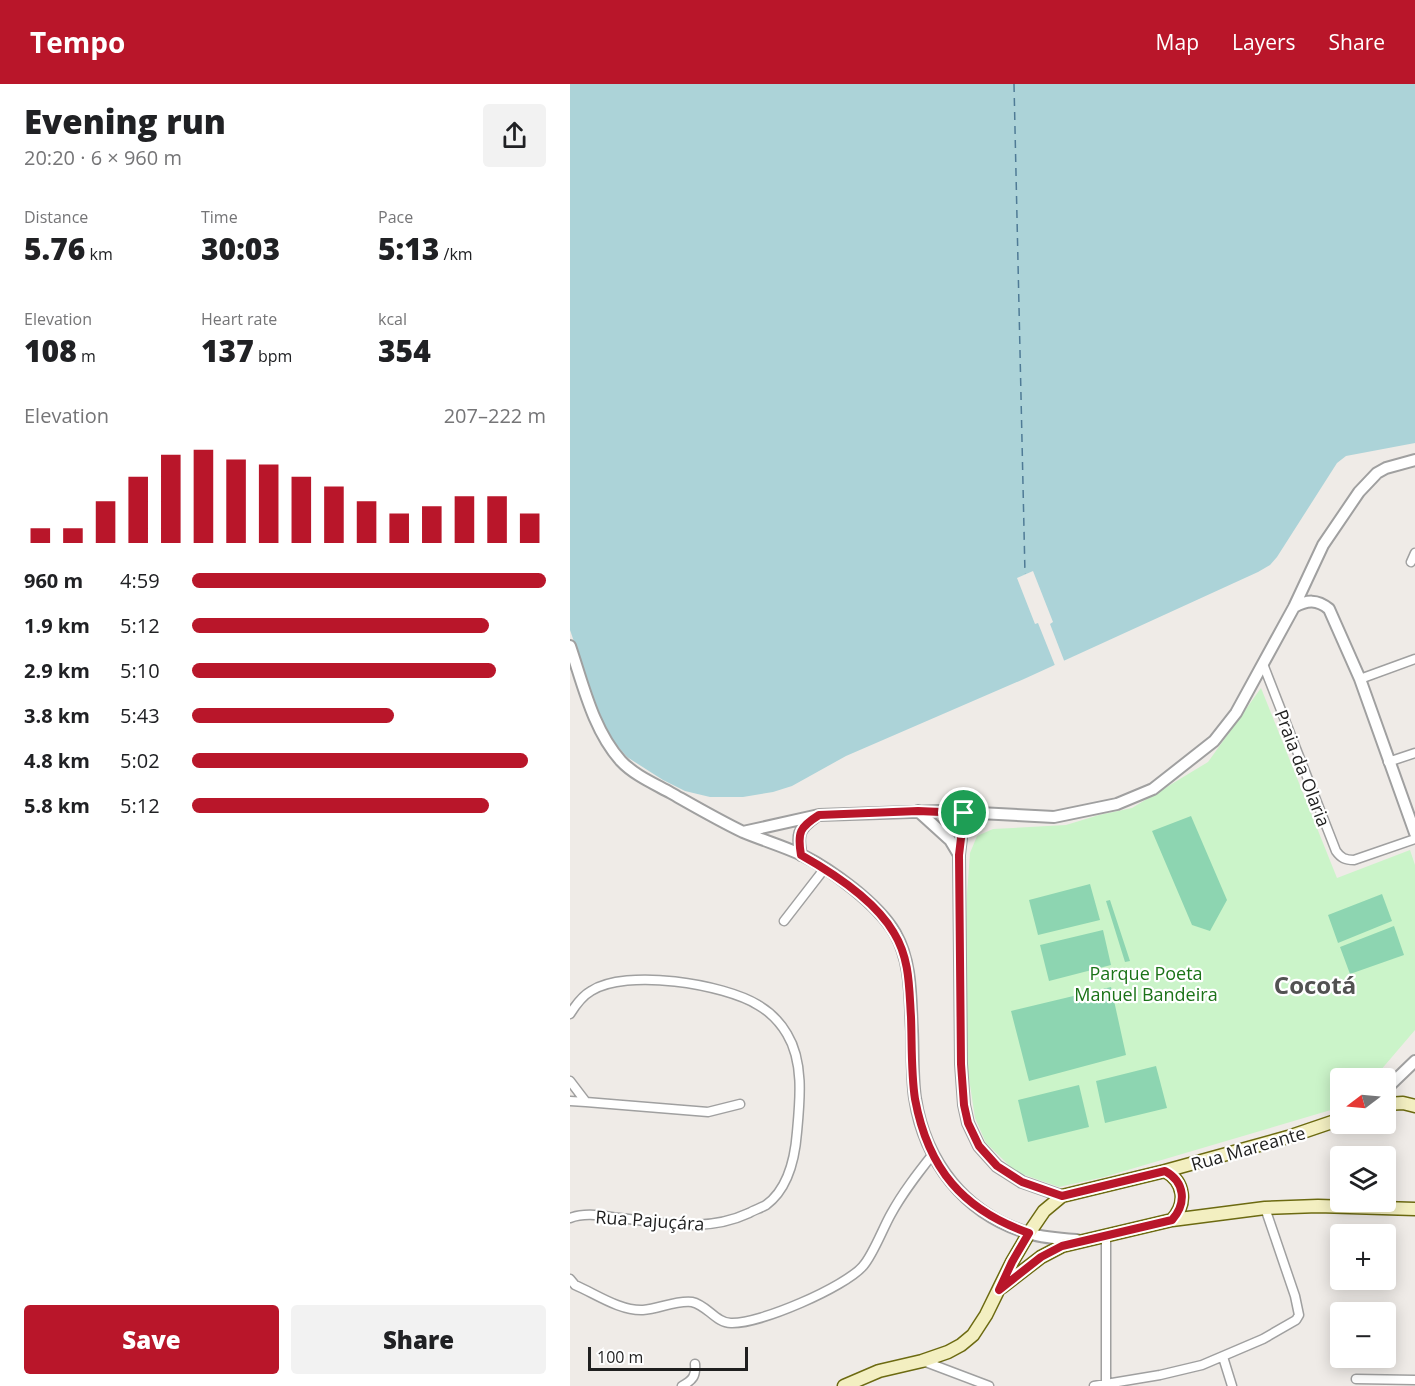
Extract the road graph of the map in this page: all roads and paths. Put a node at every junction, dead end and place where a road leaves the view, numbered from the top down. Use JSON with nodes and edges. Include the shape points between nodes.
{"nodes":[{"id":1,"x":1415,"y":460,"type":"edge"},
{"id":2,"x":1415,"y":553,"type":"edge"},
{"id":3,"x":1411,"y":562,"type":"dead end"},
{"id":4,"x":1294,"y":607,"type":"junction"},
{"id":5,"x":570,"y":646,"type":"edge"},
{"id":6,"x":1415,"y":659,"type":"edge"},
{"id":7,"x":1263,"y":664,"type":"junction"},
{"id":8,"x":1360,"y":679,"type":"junction"},
{"id":9,"x":1415,"y":753,"type":"edge"},
{"id":10,"x":1388,"y":762,"type":"junction"},
{"id":11,"x":918,"y":811,"type":"junction"},
{"id":12,"x":964,"y":813,"type":"junction"},
{"id":13,"x":819,"y":815,"type":"junction"},
{"id":14,"x":764,"y":827,"type":"junction"},
{"id":15,"x":743,"y":832,"type":"junction"},
{"id":16,"x":1415,"y":833,"type":"edge"},
{"id":17,"x":1415,"y":839,"type":"edge"},
{"id":18,"x":764,"y":840,"type":"junction"},
{"id":19,"x":801,"y":855,"type":"junction"},
{"id":20,"x":959,"y":855,"type":"junction"},
{"id":21,"x":825,"y":868,"type":"junction"},
{"id":22,"x":784,"y":921,"type":"dead end"},
{"id":23,"x":571,"y":1010,"type":"edge"},
{"id":24,"x":1415,"y":1061,"type":"edge"},
{"id":25,"x":1396,"y":1079,"type":"edge"},
{"id":26,"x":570,"y":1081,"type":"edge"},
{"id":27,"x":570,"y":1101,"type":"edge"},
{"id":28,"x":586,"y":1102,"type":"junction"},
{"id":29,"x":1396,"y":1103,"type":"edge"},
{"id":30,"x":740,"y":1104,"type":"dead end"},
{"id":31,"x":1415,"y":1106,"type":"edge"},
{"id":32,"x":1330,"y":1123,"type":"edge"},
{"id":33,"x":933,"y":1154,"type":"junction"},
{"id":34,"x":1165,"y":1171,"type":"junction"},
{"id":35,"x":1062,"y":1196,"type":"junction"},
{"id":36,"x":1265,"y":1208,"type":"junction"},
{"id":37,"x":1415,"y":1209,"type":"edge"},
{"id":38,"x":570,"y":1218,"type":"edge"},
{"id":39,"x":1172,"y":1220,"type":"junction"},
{"id":40,"x":1029,"y":1233,"type":"junction"},
{"id":41,"x":1106,"y":1234,"type":"junction"},
{"id":42,"x":1080,"y":1241,"type":"junction"},
{"id":43,"x":570,"y":1279,"type":"edge"},
{"id":44,"x":999,"y":1290,"type":"junction"},
{"id":45,"x":1223,"y":1357,"type":"junction"},
{"id":46,"x":922,"y":1361,"type":"junction"},
{"id":47,"x":695,"y":1364,"type":"dead end"},
{"id":48,"x":1356,"y":1379,"type":"dead end"},
{"id":49,"x":1415,"y":1380,"type":"edge"},
{"id":50,"x":1111,"y":1384,"type":"edge"},
{"id":51,"x":682,"y":1386,"type":"edge"},
{"id":52,"x":844,"y":1386,"type":"edge"},
{"id":53,"x":989,"y":1386,"type":"edge"},
{"id":54,"x":1094,"y":1386,"type":"edge"},
{"id":55,"x":1232,"y":1386,"type":"edge"}],
"edges":[{"from":1,"to":4,"type":"street","via":[[1377,473],[1359,492],[1323,545]]},
{"from":2,"to":3,"type":"street"},
{"from":4,"to":7,"type":"street"},
{"from":4,"to":8,"type":"street","via":[[1310,601],[1329,609]]},
{"from":5,"to":15,"type":"street","via":[[598,726],[622,762]]},
{"from":6,"to":8,"type":"street"},
{"from":7,"to":12,"type":"street","via":[[1236,713],[1214,741],[1153,789],[1117,804],[1054,817]]},
{"from":7,"to":17,"type":"street","name":"Praia da Olaria","via":[[1341,858],[1354,860]]},
{"from":8,"to":10,"type":"street"},
{"from":9,"to":10,"type":"street"},
{"from":10,"to":16,"type":"street"},
{"from":11,"to":12,"type":"street"},
{"from":11,"to":13,"type":"street"},
{"from":11,"to":20,"type":"street","via":[[942,831]]},
{"from":12,"to":20,"type":"street"},
{"from":13,"to":14,"type":"street"},
{"from":13,"to":19,"type":"street","via":[[801,831]]},
{"from":14,"to":15,"type":"street"},
{"from":14,"to":18,"type":"street","via":[[760,835]]},
{"from":15,"to":18,"type":"street"},
{"from":18,"to":19,"type":"street"},
{"from":19,"to":21,"type":"street"},
{"from":20,"to":35,"type":"street","via":[[961,1064],[968,1123],[979,1146],[997,1166],[1022,1182]]},
{"from":21,"to":22,"type":"street"},
{"from":21,"to":33,"type":"street","via":[[881,915],[895,933],[904,955],[909,976],[915,1097]]},
{"from":23,"to":38,"type":"street","name":"Rua Pajuçára","via":[[592,990],[627,979],[730,992],[773,1015],[786,1032],[795,1048],[800,1107],[792,1166],[782,1187],[766,1205],[734,1220],[711,1225],[595,1215]]},
{"from":24,"to":25,"type":"street"},
{"from":26,"to":28,"type":"street"},
{"from":27,"to":28,"type":"street"},
{"from":28,"to":30,"type":"street","via":[[708,1112]]},
{"from":29,"to":31,"type":"main road"},
{"from":32,"to":34,"type":"main road","name":"Rua Mareante"},
{"from":33,"to":40,"type":"street","via":[[966,1200],[990,1217]]},
{"from":33,"to":43,"type":"street","via":[[907,1186],[865,1265],[836,1286],[793,1306],[742,1323],[728,1323],[703,1305],[690,1302],[628,1309],[575,1285]]},
{"from":34,"to":35,"type":"main road","name":"Rua Mareante"},
{"from":34,"to":39,"type":"main road","via":[[1178,1182],[1183,1198]]},
{"from":35,"to":40,"type":"main road","name":"Rua Mareante","via":[[1044,1210]]},
{"from":36,"to":37,"type":"main road"},
{"from":36,"to":39,"type":"main road"},
{"from":36,"to":45,"type":"street","via":[[1299,1315],[1291,1324]]},
{"from":39,"to":41,"type":"main road"},
{"from":40,"to":42,"type":"street"},
{"from":40,"to":44,"type":"main road","name":"Rua Mareante"},
{"from":41,"to":42,"type":"main road"},
{"from":41,"to":50,"type":"street"},
{"from":42,"to":44,"type":"main road","via":[[1052,1251]]},
{"from":44,"to":46,"type":"main road","name":"Rua Mareante","via":[[973,1335],[948,1352]]},
{"from":45,"to":50,"type":"street","via":[[1183,1370]]},
{"from":45,"to":55,"type":"street"},
{"from":46,"to":52,"type":"main road","name":"Rua Mareante","via":[[879,1371]]},
{"from":46,"to":53,"type":"street"},
{"from":47,"to":51,"type":"street","via":[[692,1380]]},
{"from":48,"to":49,"type":"street"},
{"from":50,"to":54,"type":"street"}]}
